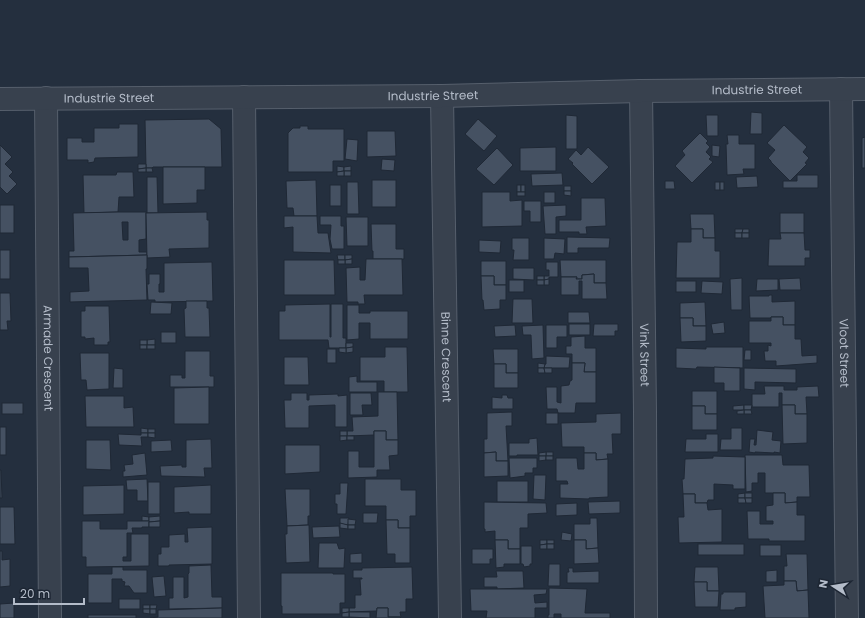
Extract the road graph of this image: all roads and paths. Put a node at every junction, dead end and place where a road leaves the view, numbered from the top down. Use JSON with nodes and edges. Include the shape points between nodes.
{"nodes":[{"id":1,"x":841,"y":89,"type":"junction"},
{"id":2,"x":865,"y":89,"type":"edge"},
{"id":3,"x":642,"y":91,"type":"junction"},
{"id":4,"x":442,"y":96,"type":"junction"},
{"id":5,"x":244,"y":97,"type":"junction"},
{"id":6,"x":46,"y":98,"type":"junction"},
{"id":7,"x":0,"y":99,"type":"edge"},
{"id":8,"x":50,"y":618,"type":"edge"},
{"id":9,"x":249,"y":618,"type":"edge"},
{"id":10,"x":450,"y":618,"type":"edge"},
{"id":11,"x":646,"y":618,"type":"edge"},
{"id":12,"x":847,"y":618,"type":"edge"}],
"edges":[{"from":1,"to":2,"type":"street","name":"Industrie Street"},
{"from":1,"to":3,"type":"street","name":"Industrie Street"},
{"from":1,"to":12,"type":"street","name":"Vloot Street"},
{"from":3,"to":4,"type":"street","name":"Industrie Street"},
{"from":3,"to":11,"type":"street","name":"Vink Street"},
{"from":4,"to":5,"type":"street","name":"Industrie Street"},
{"from":4,"to":10,"type":"street","name":"Binne Crescent"},
{"from":5,"to":6,"type":"street","name":"Industrie Street"},
{"from":5,"to":9,"type":"street"},
{"from":6,"to":7,"type":"street","name":"Industrie Street"},
{"from":6,"to":8,"type":"street","name":"Armade Crescent"}]}
